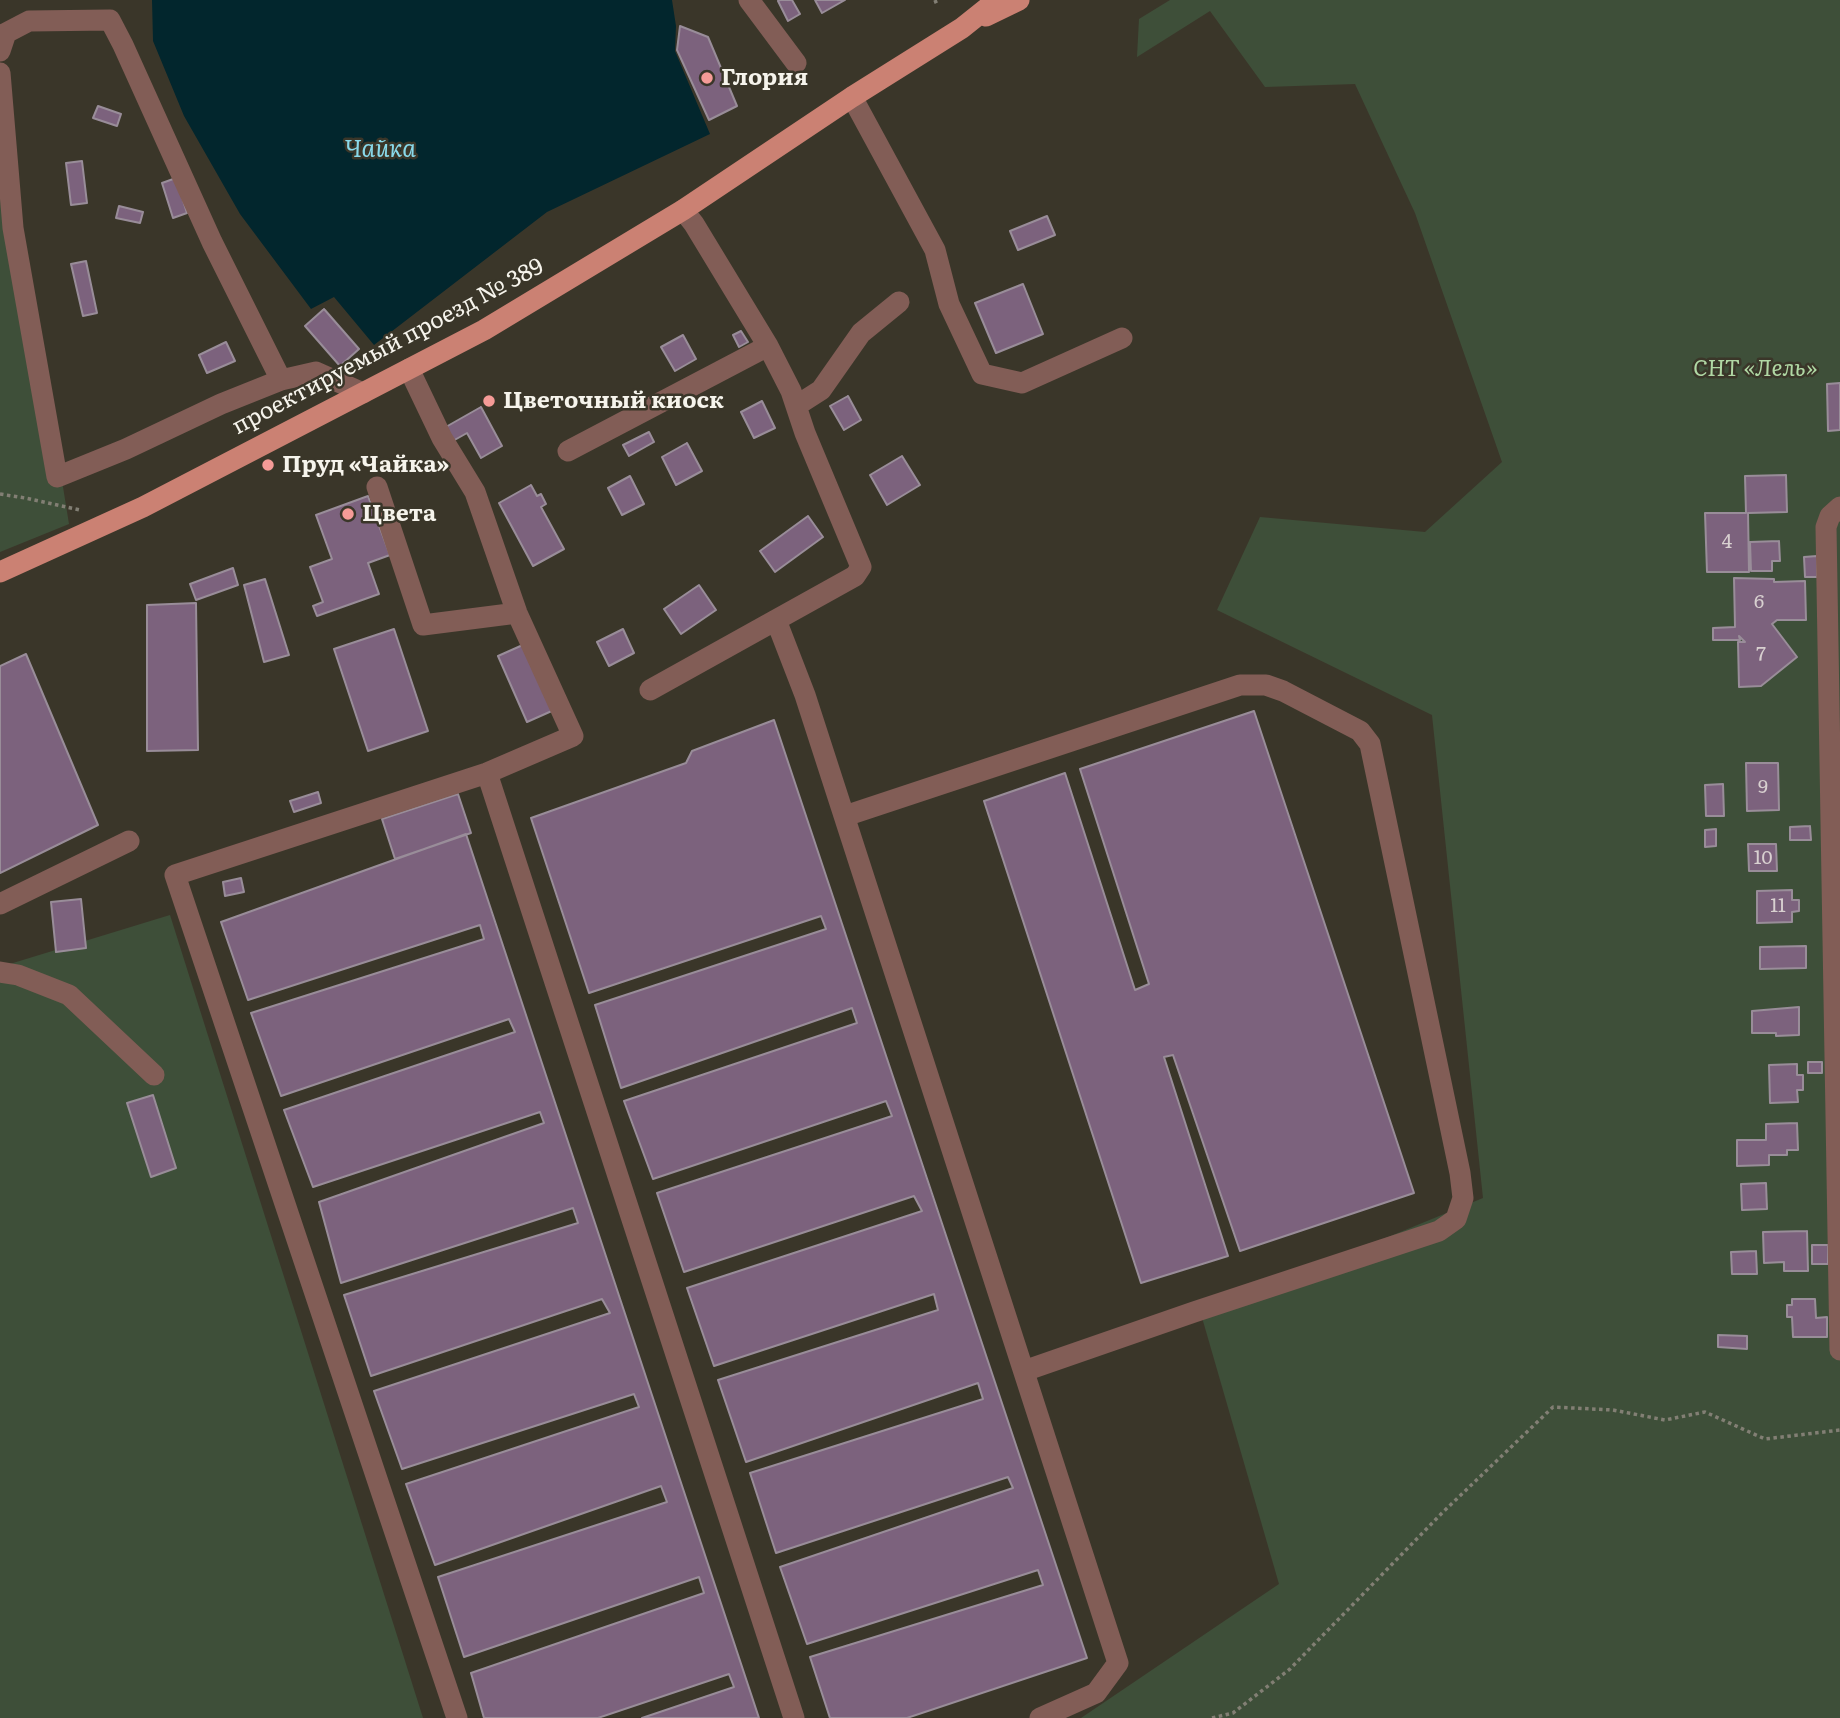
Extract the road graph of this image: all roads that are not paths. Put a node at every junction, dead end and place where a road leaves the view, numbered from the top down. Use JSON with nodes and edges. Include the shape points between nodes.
{"nodes":[{"id":1,"x":749,"y":0,"type":"edge"},
{"id":2,"x":997,"y":0,"type":"edge"},
{"id":3,"x":1019,"y":0,"type":"edge"},
{"id":4,"x":112,"y":10,"type":"edge"},
{"id":5,"x":962,"y":28,"type":"junction"},
{"id":6,"x":0,"y":51,"type":"edge"},
{"id":7,"x":796,"y":63,"type":"dead end"},
{"id":8,"x":0,"y":73,"type":"edge"},
{"id":9,"x":852,"y":96,"type":"junction"},
{"id":10,"x":683,"y":210,"type":"junction"},
{"id":11,"x":899,"y":302,"type":"dead end"},
{"id":12,"x":1122,"y":338,"type":"dead end"},
{"id":13,"x":768,"y":346,"type":"junction"},
{"id":14,"x":409,"y":369,"type":"junction"},
{"id":15,"x":281,"y":380,"type":"junction"},
{"id":16,"x":363,"y":393,"type":"junction"},
{"id":17,"x":796,"y":406,"type":"junction"},
{"id":18,"x":568,"y":451,"type":"dead end"},
{"id":19,"x":377,"y":487,"type":"dead end"},
{"id":20,"x":1840,"y":507,"type":"edge"},
{"id":21,"x":0,"y":572,"type":"edge"},
{"id":22,"x":517,"y":612,"type":"junction"},
{"id":23,"x":776,"y":620,"type":"junction"},
{"id":24,"x":650,"y":690,"type":"dead end"},
{"id":25,"x":487,"y":773,"type":"junction"},
{"id":26,"x":845,"y":816,"type":"junction"},
{"id":27,"x":128,"y":841,"type":"dead end"},
{"id":28,"x":0,"y":904,"type":"edge"},
{"id":29,"x":0,"y":972,"type":"edge"},
{"id":30,"x":154,"y":1075,"type":"dead end"},
{"id":31,"x":1840,"y":1350,"type":"edge"},
{"id":32,"x":1024,"y":1371,"type":"junction"},
{"id":33,"x":457,"y":1718,"type":"edge"},
{"id":34,"x":794,"y":1718,"type":"edge"},
{"id":35,"x":1040,"y":1718,"type":"edge"}],
"edges":[{"from":1,"to":7,"type":"street"},
{"from":2,"to":5,"type":"main road","name":"проектируемый проезд № 389"},
{"from":3,"to":5,"type":"main road","name":"проектируемый проезд № 389"},
{"from":4,"to":6,"type":"street","via":[[29,21],[6,33]]},
{"from":4,"to":15,"type":"street","via":[[123,45],[212,242]]},
{"from":5,"to":9,"type":"main road","name":"проектируемый проезд № 389"},
{"from":8,"to":15,"type":"street","via":[[13,228],[57,477]]},
{"from":9,"to":10,"type":"main road","name":"проектируемый проезд № 389"},
{"from":9,"to":12,"type":"street","via":[[935,250],[949,304],[982,374],[1022,383]]},
{"from":10,"to":13,"type":"street"},
{"from":10,"to":14,"type":"main road","name":"проектируемый проезд № 389","via":[[484,330]]},
{"from":11,"to":17,"type":"street","via":[[861,333],[821,390]]},
{"from":13,"to":17,"type":"street"},
{"from":13,"to":18,"type":"street"},
{"from":14,"to":16,"type":"main road","name":"проектируемый проезд № 389"},
{"from":14,"to":22,"type":"street","via":[[442,438],[475,492]]},
{"from":15,"to":16,"type":"street","via":[[316,372]]},
{"from":16,"to":21,"type":"main road","name":"проектируемый проезд № 389","via":[[142,507]]},
{"from":17,"to":23,"type":"street","via":[[861,567],[855,576]]},
{"from":19,"to":22,"type":"street","via":[[423,625]]},
{"from":20,"to":31,"type":"street","via":[[1826,527]]},
{"from":22,"to":25,"type":"street","via":[[573,736]]},
{"from":23,"to":24,"type":"street"},
{"from":23,"to":26,"type":"street"},
{"from":25,"to":33,"type":"street","via":[[175,875]]},
{"from":25,"to":34,"type":"street"},
{"from":26,"to":32,"type":"street"},
{"from":26,"to":32,"type":"street","via":[[1240,685],[1266,685],[1283,691],[1360,731],[1370,744],[1460,1173],[1463,1198],[1456,1219],[1439,1231]]},
{"from":27,"to":28,"type":"street"},
{"from":29,"to":30,"type":"street","via":[[69,995]]},
{"from":32,"to":35,"type":"street","via":[[1118,1663],[1096,1693]]}]}
